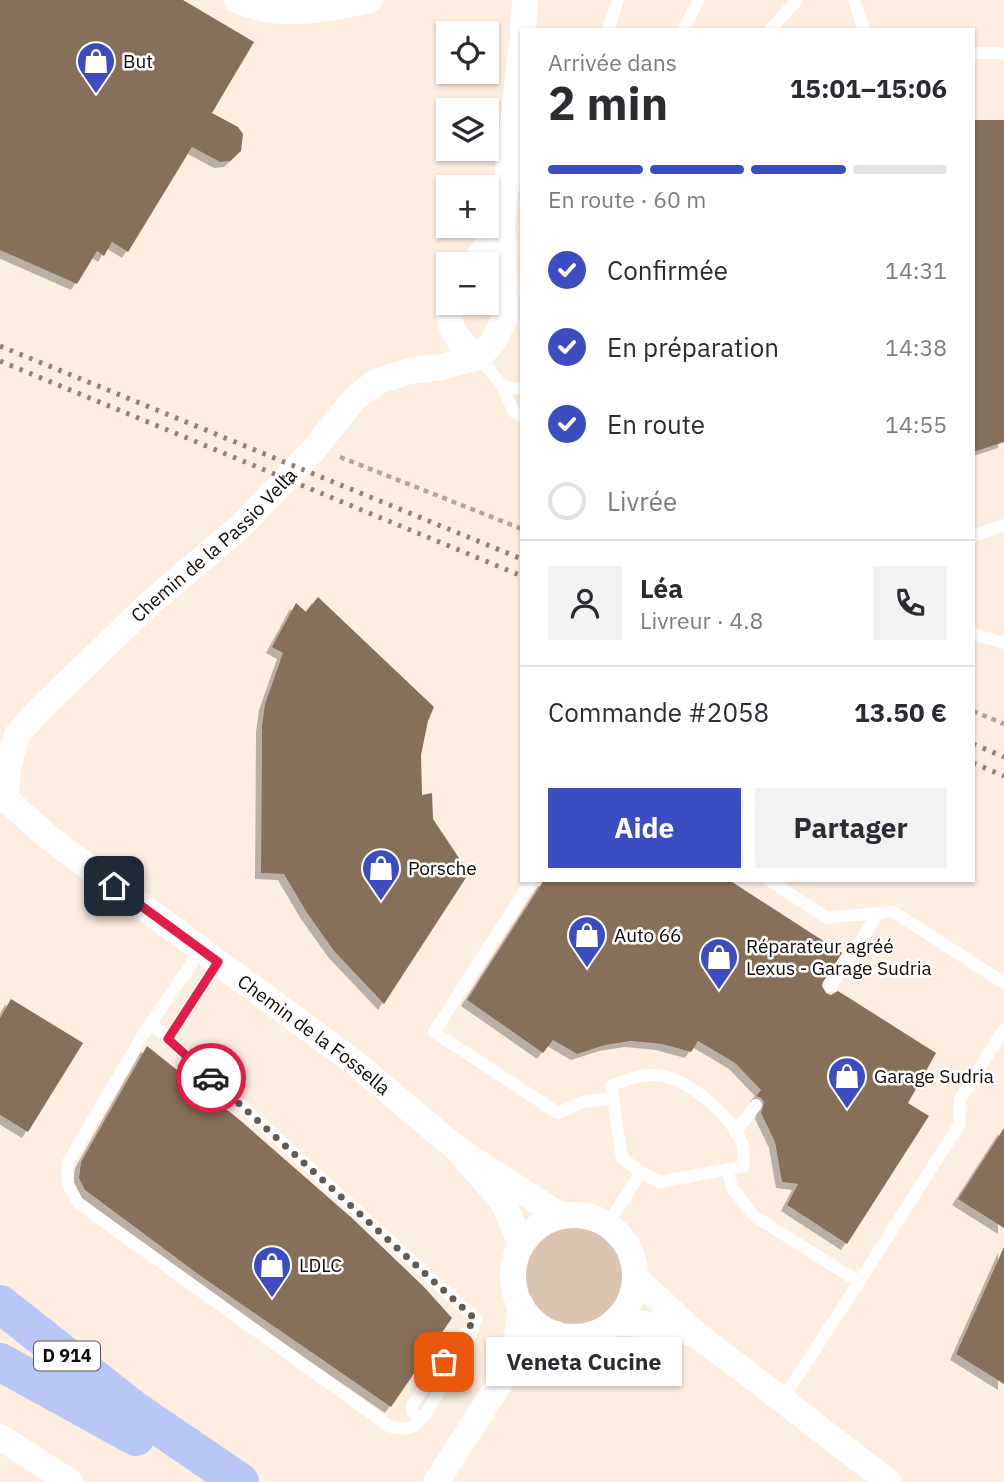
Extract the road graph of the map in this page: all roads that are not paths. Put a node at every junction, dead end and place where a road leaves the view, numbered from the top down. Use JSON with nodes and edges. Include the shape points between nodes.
{"nodes":[{"id":1,"x":237,"y":0,"type":"edge"},
{"id":2,"x":370,"y":0,"type":"edge"},
{"id":3,"x":525,"y":0,"type":"edge"},
{"id":4,"x":618,"y":0,"type":"edge"},
{"id":5,"x":698,"y":0,"type":"edge"},
{"id":6,"x":797,"y":0,"type":"edge"},
{"id":7,"x":854,"y":0,"type":"edge"},
{"id":8,"x":523,"y":28,"type":"edge"},
{"id":9,"x":609,"y":28,"type":"edge"},
{"id":10,"x":685,"y":28,"type":"edge"},
{"id":11,"x":772,"y":28,"type":"edge"},
{"id":12,"x":863,"y":28,"type":"edge"},
{"id":13,"x":1004,"y":52,"type":"edge"},
{"id":14,"x":975,"y":53,"type":"edge"},
{"id":15,"x":520,"y":61,"type":"edge"},
{"id":16,"x":502,"y":223,"type":"junction"},
{"id":17,"x":482,"y":252,"type":"edge"},
{"id":18,"x":448,"y":315,"type":"edge"},
{"id":19,"x":479,"y":357,"type":"junction"},
{"id":20,"x":502,"y":386,"type":"junction"},
{"id":21,"x":520,"y":389,"type":"edge"},
{"id":22,"x":520,"y":416,"type":"edge"},
{"id":23,"x":1004,"y":525,"type":"edge"},
{"id":24,"x":975,"y":535,"type":"edge"},
{"id":25,"x":975,"y":635,"type":"edge"},
{"id":26,"x":1004,"y":643,"type":"edge"},
{"id":27,"x":4,"y":799,"type":"edge"},
{"id":28,"x":531,"y":882,"type":"edge"},
{"id":29,"x":772,"y":882,"type":"edge"},
{"id":30,"x":877,"y":915,"type":"junction"},
{"id":31,"x":209,"y":956,"type":"junction"},
{"id":32,"x":1004,"y":983,"type":"edge"},
{"id":33,"x":831,"y":986,"type":"dead end"},
{"id":34,"x":152,"y":1024,"type":"junction"},
{"id":35,"x":1004,"y":1029,"type":"edge"},
{"id":36,"x":168,"y":1039,"type":"junction"},
{"id":37,"x":613,"y":1098,"type":"junction"},
{"id":38,"x":756,"y":1105,"type":"dead end"},
{"id":39,"x":735,"y":1133,"type":"junction"},
{"id":40,"x":457,"y":1149,"type":"junction"},
{"id":41,"x":727,"y":1169,"type":"junction"},
{"id":42,"x":642,"y":1172,"type":"junction"},
{"id":43,"x":561,"y":1216,"type":"junction"},
{"id":44,"x":607,"y":1225,"type":"junction"},
{"id":45,"x":521,"y":1244,"type":"junction"},
{"id":46,"x":636,"y":1278,"type":"junction"},
{"id":47,"x":859,"y":1282,"type":"junction"},
{"id":48,"x":0,"y":1304,"type":"edge"},
{"id":49,"x":521,"y":1305,"type":"junction"},
{"id":50,"x":0,"y":1322,"type":"edge"},
{"id":51,"x":614,"y":1322,"type":"junction"},
{"id":52,"x":556,"y":1334,"type":"junction"},
{"id":53,"x":696,"y":1334,"type":"junction"},
{"id":54,"x":0,"y":1347,"type":"edge"},
{"id":55,"x":514,"y":1361,"type":"junction"},
{"id":56,"x":0,"y":1362,"type":"edge"},
{"id":57,"x":782,"y":1400,"type":"junction"},
{"id":58,"x":126,"y":1418,"type":"junction"},
{"id":59,"x":0,"y":1437,"type":"edge"},
{"id":60,"x":70,"y":1482,"type":"edge"},
{"id":61,"x":206,"y":1482,"type":"edge"},
{"id":62,"x":240,"y":1482,"type":"edge"},
{"id":63,"x":436,"y":1482,"type":"edge"},
{"id":64,"x":889,"y":1482,"type":"edge"}],
"edges":[{"from":1,"to":2,"type":"street","via":[[287,13]]},
{"from":3,"to":8,"type":"street"},
{"from":4,"to":9,"type":"lane"},
{"from":5,"to":10,"type":"lane"},
{"from":6,"to":11,"type":"lane"},
{"from":7,"to":12,"type":"lane"},
{"from":13,"to":14,"type":"lane"},
{"from":15,"to":16,"type":"street"},
{"from":16,"to":17,"type":"street"},
{"from":16,"to":19,"type":"street","via":[[505,317],[494,342]]},
{"from":18,"to":19,"type":"street","via":[[460,344]]},
{"from":19,"to":20,"type":"lane"},
{"from":19,"to":27,"type":"street","name":"Chemin de la Passio Vella","via":[[376,382],[354,399],[242,525],[149,604],[17,735]]},
{"from":20,"to":21,"type":"lane"},
{"from":20,"to":22,"type":"lane"},
{"from":23,"to":24,"type":"lane"},
{"from":25,"to":26,"type":"lane"},
{"from":27,"to":31,"type":"street","name":"Chemin de la Fossella"},
{"from":28,"to":37,"type":"lane","via":[[434,1032],[558,1112],[583,1102]]},
{"from":29,"to":30,"type":"lane","via":[[827,918]]},
{"from":30,"to":32,"type":"lane","via":[[892,911]]},
{"from":30,"to":33,"type":"lane"},
{"from":31,"to":34,"type":"lane"},
{"from":31,"to":36,"type":"lane"},
{"from":31,"to":40,"type":"street","name":"Chemin de la Fossella","via":[[355,1063]]},
{"from":34,"to":36,"type":"lane"},
{"from":34,"to":36,"type":"lane","via":[[67,1164],[68,1184],[78,1203],[389,1426],[401,1430],[416,1426],[425,1415],[413,1413],[412,1405],[475,1319]]},
{"from":35,"to":47,"type":"lane","via":[[960,1099],[959,1125]]},
{"from":37,"to":39,"type":"lane","via":[[611,1086],[629,1077],[657,1074],[695,1090],[724,1114]]},
{"from":37,"to":42,"type":"lane","via":[[622,1158]]},
{"from":38,"to":39,"type":"lane"},
{"from":39,"to":41,"type":"lane","via":[[744,1166]]},
{"from":40,"to":43,"type":"street","name":"Chemin de la Fossella"},
{"from":40,"to":45,"type":"street","name":"Chemin de la Fossella","via":[[503,1202]]},
{"from":41,"to":42,"type":"lane","via":[[660,1182]]},
{"from":41,"to":47,"type":"lane","via":[[732,1188],[754,1216]]},
{"from":42,"to":44,"type":"lane"},
{"from":43,"to":44,"type":"street","via":[[580,1215]]},
{"from":43,"to":45,"type":"street","via":[[546,1221]]},
{"from":44,"to":46,"type":"street","via":[[626,1242]]},
{"from":45,"to":49,"type":"street","via":[[512,1274]]},
{"from":46,"to":51,"type":"street","via":[[625,1310]]},
{"from":46,"to":53,"type":"street"},
{"from":47,"to":57,"type":"lane"},
{"from":48,"to":58,"type":"main road","number":"D 914"},
{"from":49,"to":52,"type":"street","via":[[535,1323]]},
{"from":49,"to":55,"type":"street"},
{"from":50,"to":58,"type":"main road"},
{"from":51,"to":52,"type":"street","via":[[596,1333]]},
{"from":51,"to":53,"type":"street"},
{"from":52,"to":55,"type":"street"},
{"from":53,"to":57,"type":"street"},
{"from":54,"to":58,"type":"main road"},
{"from":55,"to":63,"type":"street"},
{"from":56,"to":58,"type":"main road","number":"D 914"},
{"from":57,"to":64,"type":"street"},
{"from":58,"to":61,"type":"main road","number":"D 914"},
{"from":58,"to":62,"type":"main road","number":"D 914"},
{"from":59,"to":60,"type":"street"}]}
